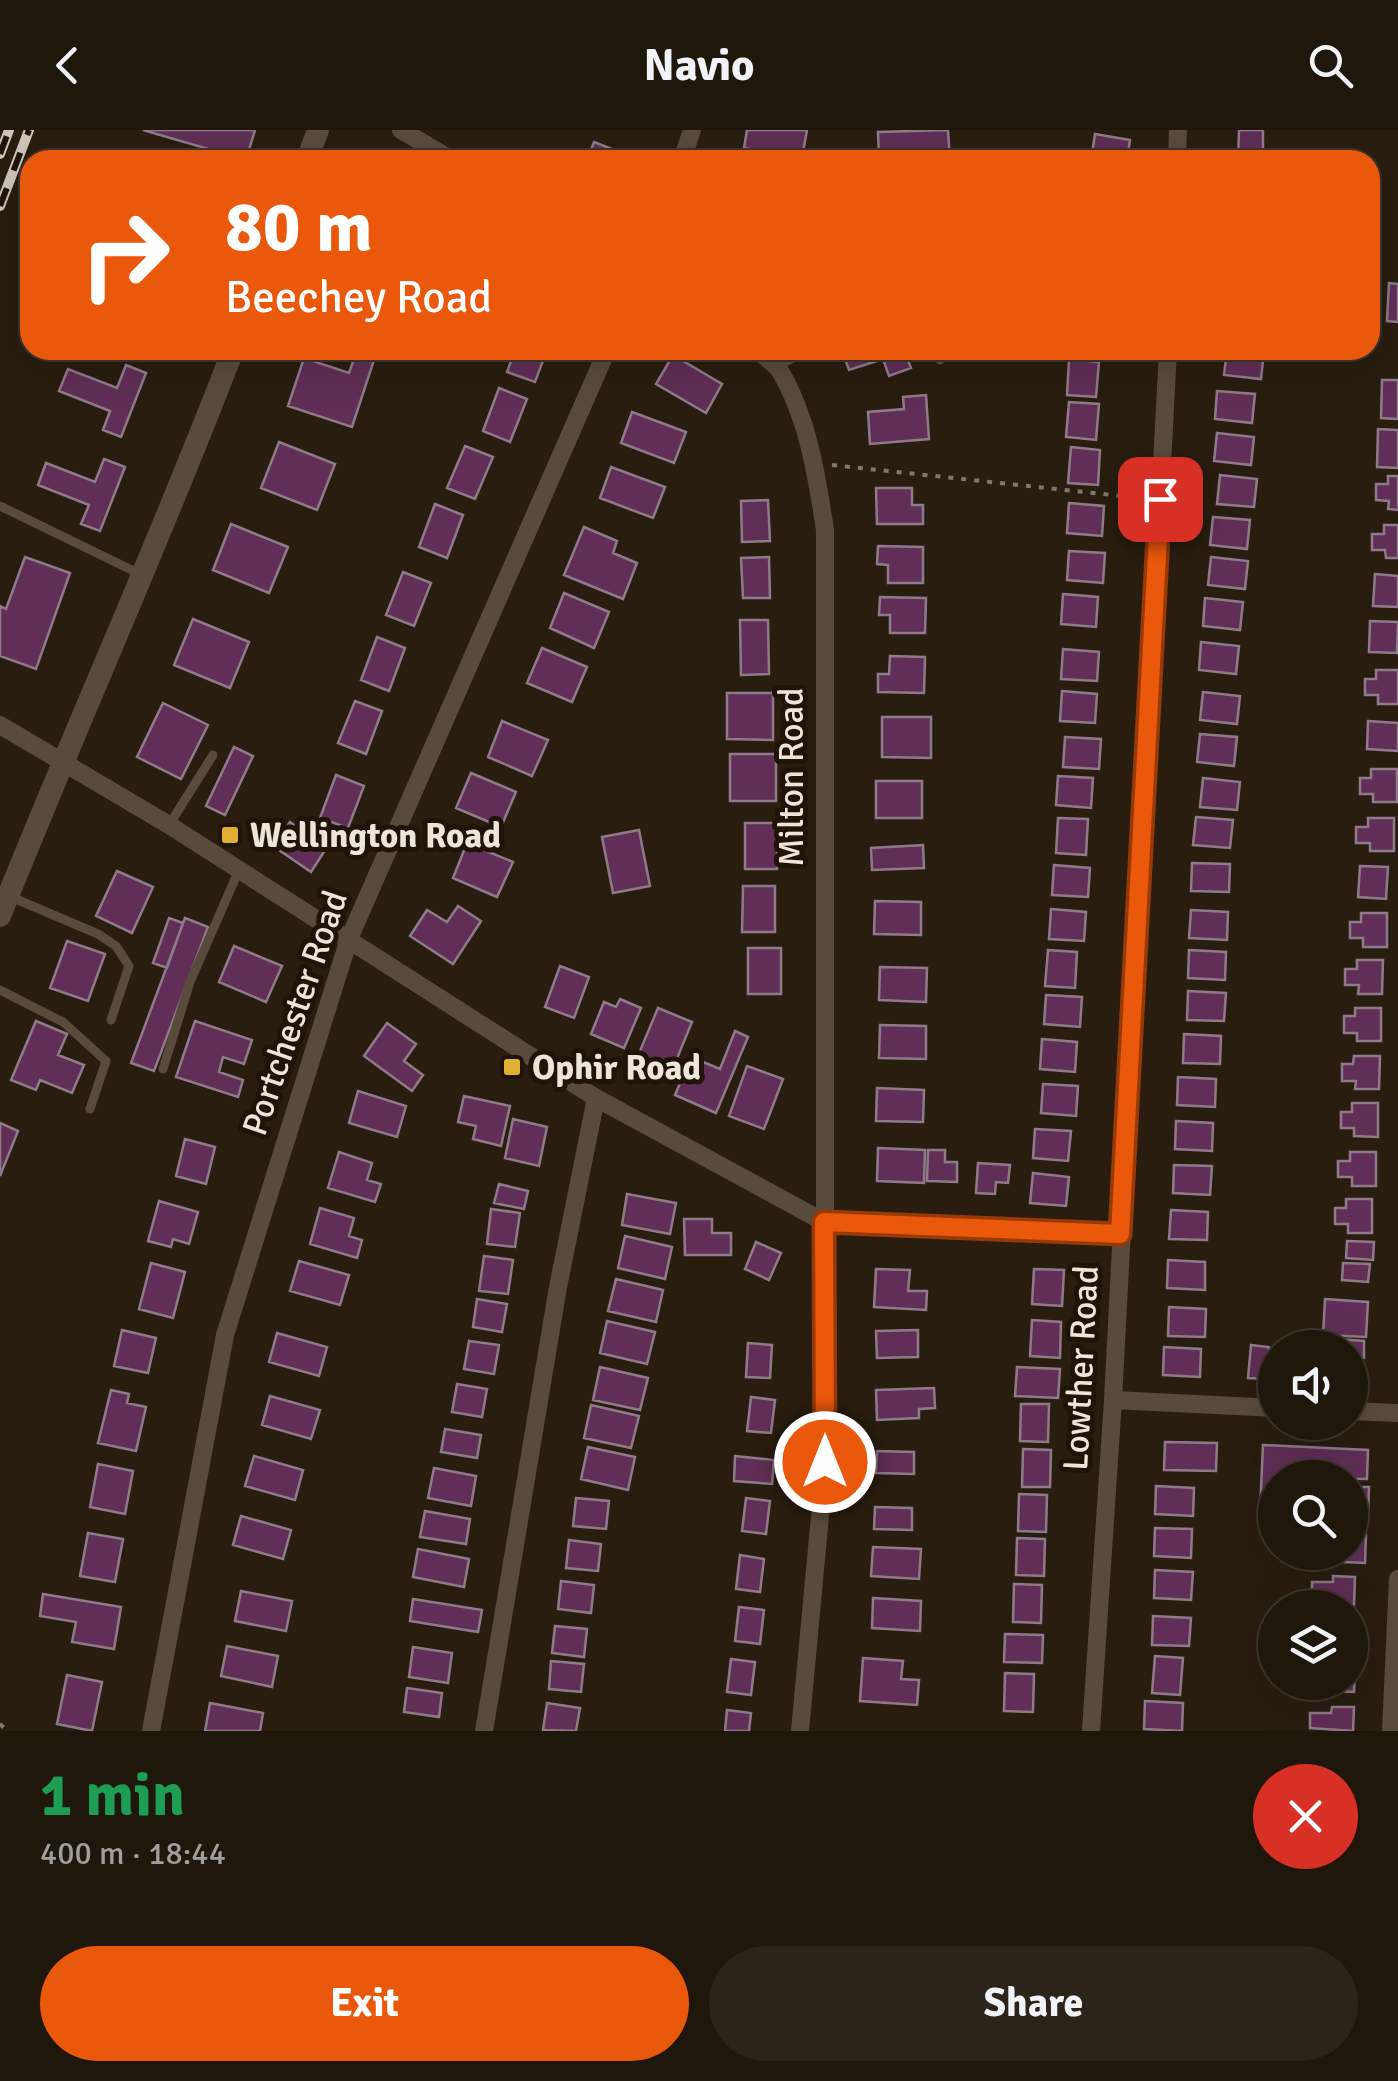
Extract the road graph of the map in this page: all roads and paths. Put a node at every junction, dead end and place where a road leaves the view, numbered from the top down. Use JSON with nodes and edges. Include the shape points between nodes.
{"nodes":[{"id":1,"x":401,"y":130,"type":"edge"},
{"id":2,"x":435,"y":150,"type":"edge"},
{"id":3,"x":230,"y":360,"type":"edge"},
{"id":4,"x":603,"y":360,"type":"edge"},
{"id":5,"x":770,"y":360,"type":"edge"},
{"id":6,"x":789,"y":360,"type":"edge"},
{"id":7,"x":1167,"y":360,"type":"edge"},
{"id":8,"x":778,"y":366,"type":"junction"},
{"id":9,"x":816,"y":469,"type":"junction"},
{"id":10,"x":1160,"y":499,"type":"junction"},
{"id":11,"x":0,"y":506,"type":"edge"},
{"id":12,"x":143,"y":575,"type":"junction"},
{"id":13,"x":0,"y":725,"type":"edge"},
{"id":14,"x":213,"y":755,"type":"dead end"},
{"id":15,"x":61,"y":762,"type":"junction"},
{"id":16,"x":169,"y":825,"type":"junction"},
{"id":17,"x":239,"y":870,"type":"junction"},
{"id":18,"x":4,"y":906,"type":"edge"},
{"id":19,"x":349,"y":940,"type":"junction"},
{"id":20,"x":0,"y":990,"type":"edge"},
{"id":21,"x":110,"y":1020,"type":"dead end"},
{"id":22,"x":163,"y":1069,"type":"dead end"},
{"id":23,"x":596,"y":1098,"type":"junction"},
{"id":24,"x":90,"y":1109,"type":"dead end"},
{"id":25,"x":824,"y":1222,"type":"junction"},
{"id":26,"x":1120,"y":1234,"type":"junction"},
{"id":27,"x":1113,"y":1400,"type":"junction"},
{"id":28,"x":1258,"y":1407,"type":"edge"},
{"id":29,"x":1368,"y":1412,"type":"edge"},
{"id":30,"x":1398,"y":1413,"type":"edge"},
{"id":31,"x":1398,"y":1579,"type":"edge"},
{"id":32,"x":0,"y":1724,"type":"edge"},
{"id":33,"x":7,"y":1731,"type":"edge"},
{"id":34,"x":151,"y":1731,"type":"edge"},
{"id":35,"x":484,"y":1731,"type":"edge"},
{"id":36,"x":800,"y":1731,"type":"edge"},
{"id":37,"x":1091,"y":1731,"type":"edge"},
{"id":38,"x":1391,"y":1731,"type":"edge"}],
"edges":[{"from":1,"to":2,"type":"street"},
{"from":3,"to":12,"type":"street"},
{"from":4,"to":19,"type":"street","name":"Portchester Road"},
{"from":5,"to":8,"type":"street","name":"Milton Road"},
{"from":6,"to":8,"type":"lane"},
{"from":7,"to":10,"type":"street","name":"Lowther Road"},
{"from":8,"to":9,"type":"street","name":"Milton Road"},
{"from":9,"to":10,"type":"path","via":[[839,464]]},
{"from":9,"to":25,"type":"street","name":"Milton Road","via":[[824,530]]},
{"from":10,"to":26,"type":"street","name":"Lowther Road"},
{"from":11,"to":12,"type":"lane"},
{"from":12,"to":15,"type":"street"},
{"from":13,"to":15,"type":"street"},
{"from":14,"to":16,"type":"lane"},
{"from":15,"to":16,"type":"street"},
{"from":15,"to":18,"type":"street"},
{"from":16,"to":17,"type":"street"},
{"from":17,"to":19,"type":"street"},
{"from":17,"to":22,"type":"lane","via":[[190,982]]},
{"from":18,"to":21,"type":"lane","via":[[98,934],[116,946],[129,966]]},
{"from":19,"to":23,"type":"street"},
{"from":19,"to":34,"type":"street","name":"Portchester Road","via":[[225,1335]]},
{"from":20,"to":24,"type":"lane","via":[[63,1022],[106,1061]]},
{"from":23,"to":25,"type":"street"},
{"from":23,"to":35,"type":"street"},
{"from":25,"to":26,"type":"street"},
{"from":25,"to":36,"type":"street","name":"Milton Road","via":[[825,1462]]},
{"from":26,"to":27,"type":"street","name":"Lowther Road"},
{"from":27,"to":28,"type":"street"},
{"from":27,"to":37,"type":"street","name":"Lowther Road"},
{"from":29,"to":30,"type":"street"},
{"from":31,"to":38,"type":"street"},
{"from":32,"to":33,"type":"path"}]}
